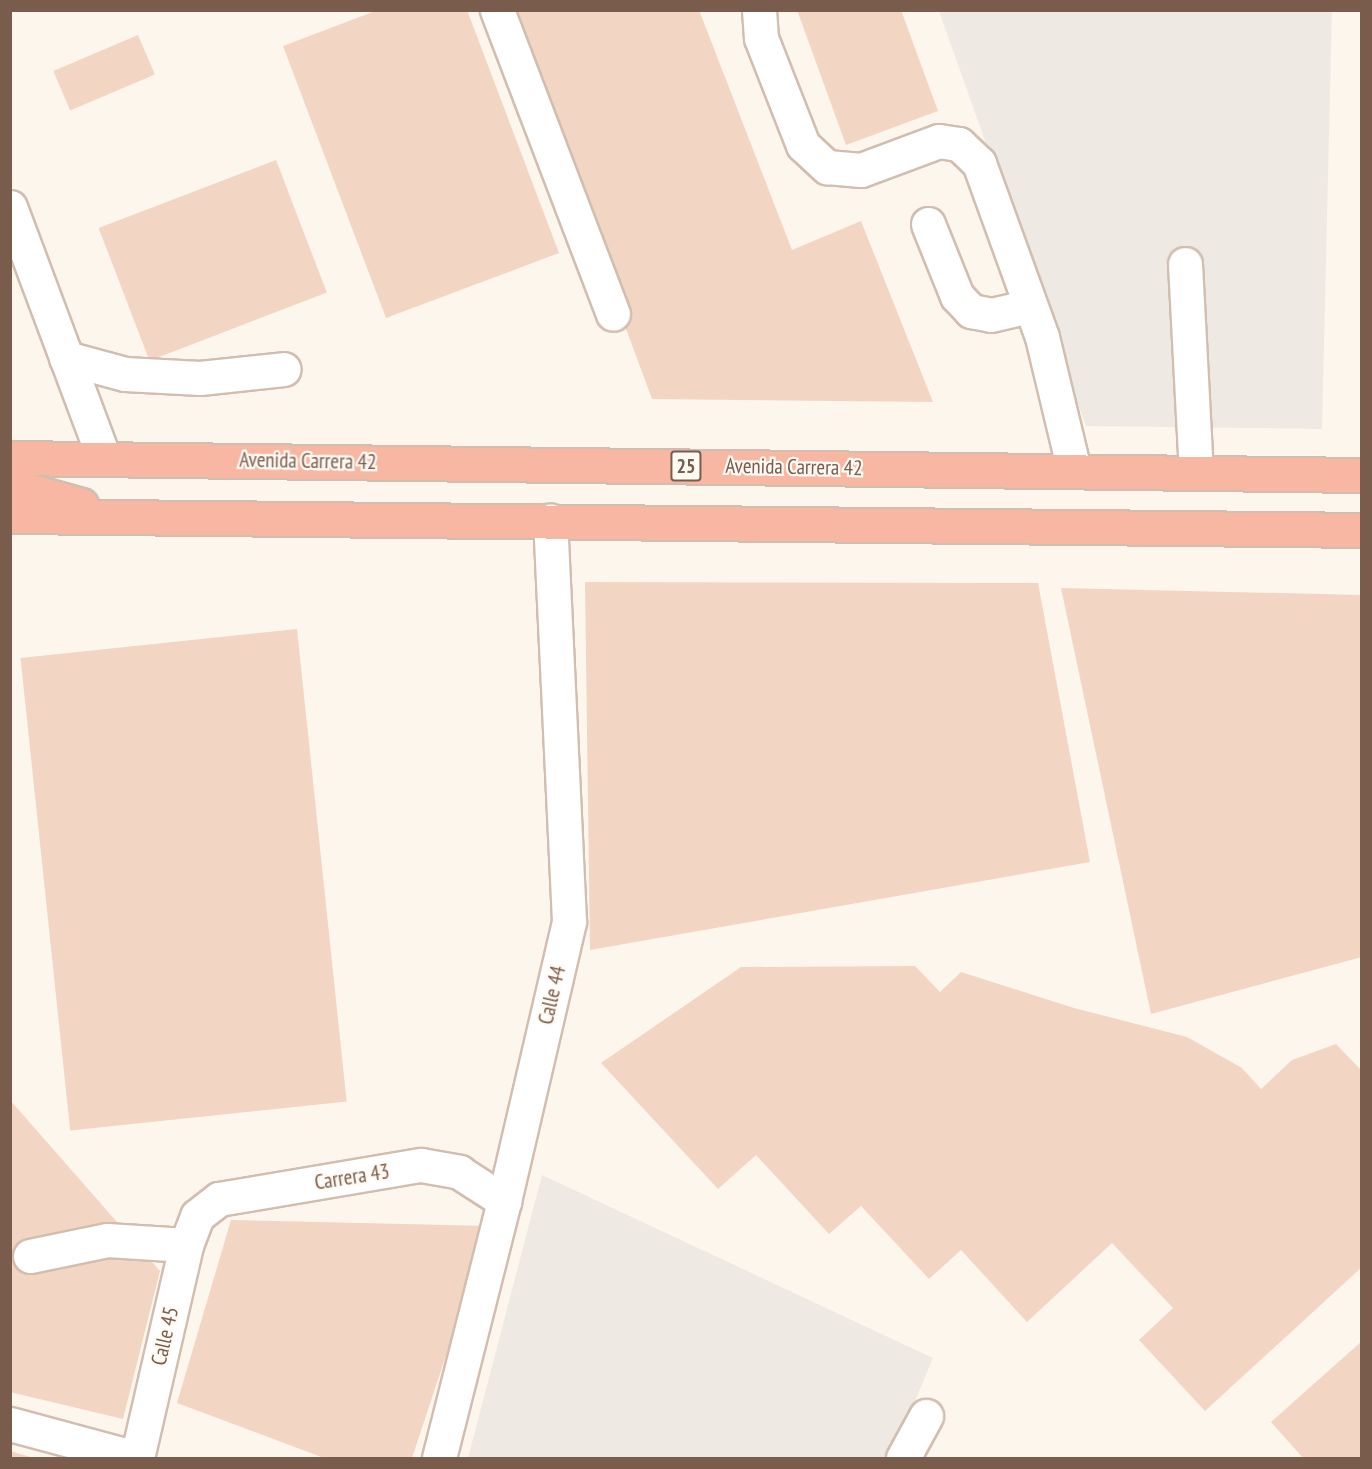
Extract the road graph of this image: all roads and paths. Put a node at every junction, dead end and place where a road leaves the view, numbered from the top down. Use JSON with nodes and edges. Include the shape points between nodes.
{"nodes":[{"id":1,"x":497,"y":10,"type":"edge"},
{"id":2,"x":759,"y":10,"type":"edge"},
{"id":3,"x":10,"y":207,"type":"edge"},
{"id":4,"x":928,"y":224,"type":"dead end"},
{"id":5,"x":20,"y":261,"type":"edge"},
{"id":6,"x":1185,"y":264,"type":"dead end"},
{"id":7,"x":1030,"y":306,"type":"junction"},
{"id":8,"x":613,"y":314,"type":"dead end"},
{"id":9,"x":66,"y":358,"type":"junction"},
{"id":10,"x":284,"y":369,"type":"dead end"},
{"id":11,"x":10,"y":458,"type":"edge"},
{"id":12,"x":104,"y":459,"type":"junction"},
{"id":13,"x":1074,"y":470,"type":"junction"},
{"id":14,"x":1196,"y":472,"type":"junction"},
{"id":15,"x":1362,"y":475,"type":"edge"},
{"id":16,"x":10,"y":485,"type":"edge"},
{"id":17,"x":10,"y":516,"type":"edge"},
{"id":18,"x":123,"y":516,"type":"junction"},
{"id":19,"x":550,"y":520,"type":"junction"},
{"id":20,"x":1359,"y":529,"type":"edge"},
{"id":21,"x":504,"y":1200,"type":"junction"},
{"id":22,"x":191,"y":1230,"type":"junction"},
{"id":23,"x":30,"y":1256,"type":"dead end"},
{"id":24,"x":926,"y":1416,"type":"dead end"},
{"id":25,"x":10,"y":1424,"type":"edge"},
{"id":26,"x":136,"y":1458,"type":"edge"},
{"id":27,"x":439,"y":1458,"type":"edge"},
{"id":28,"x":903,"y":1458,"type":"edge"}],
"edges":[{"from":1,"to":8,"type":"street"},
{"from":2,"to":7,"type":"street","via":[[761,38],[803,145],[827,167],[861,170],[939,141],[959,144],[979,163]]},
{"from":3,"to":5,"type":"street"},
{"from":4,"to":7,"type":"street","via":[[957,296],[971,311],[991,315]]},
{"from":5,"to":9,"type":"street"},
{"from":6,"to":14,"type":"street"},
{"from":7,"to":13,"type":"street","via":[[1042,337]]},
{"from":9,"to":10,"type":"street","via":[[125,374],[200,378]]},
{"from":9,"to":12,"type":"street"},
{"from":11,"to":12,"type":"highway","name":"Avenida Carrera 42","number":"25"},
{"from":12,"to":13,"type":"highway","name":"Avenida Carrera 42","number":"25"},
{"from":13,"to":14,"type":"highway","name":"Avenida Carrera 42","number":"25"},
{"from":14,"to":15,"type":"highway","name":"Avenida Carrera 42","number":"25"},
{"from":16,"to":18,"type":"highway"},
{"from":17,"to":18,"type":"highway"},
{"from":18,"to":19,"type":"highway"},
{"from":19,"to":20,"type":"highway"},
{"from":19,"to":21,"type":"street","name":"Calle 44","via":[[569,921]]},
{"from":21,"to":22,"type":"street","name":"Carrera 43","via":[[459,1172],[421,1165],[219,1199]]},
{"from":21,"to":27,"type":"street","name":"Calle 44"},
{"from":22,"to":23,"type":"street","via":[[107,1240]]},
{"from":22,"to":26,"type":"street","name":"Calle 45"},
{"from":24,"to":28,"type":"street"},
{"from":25,"to":26,"type":"street"}]}
